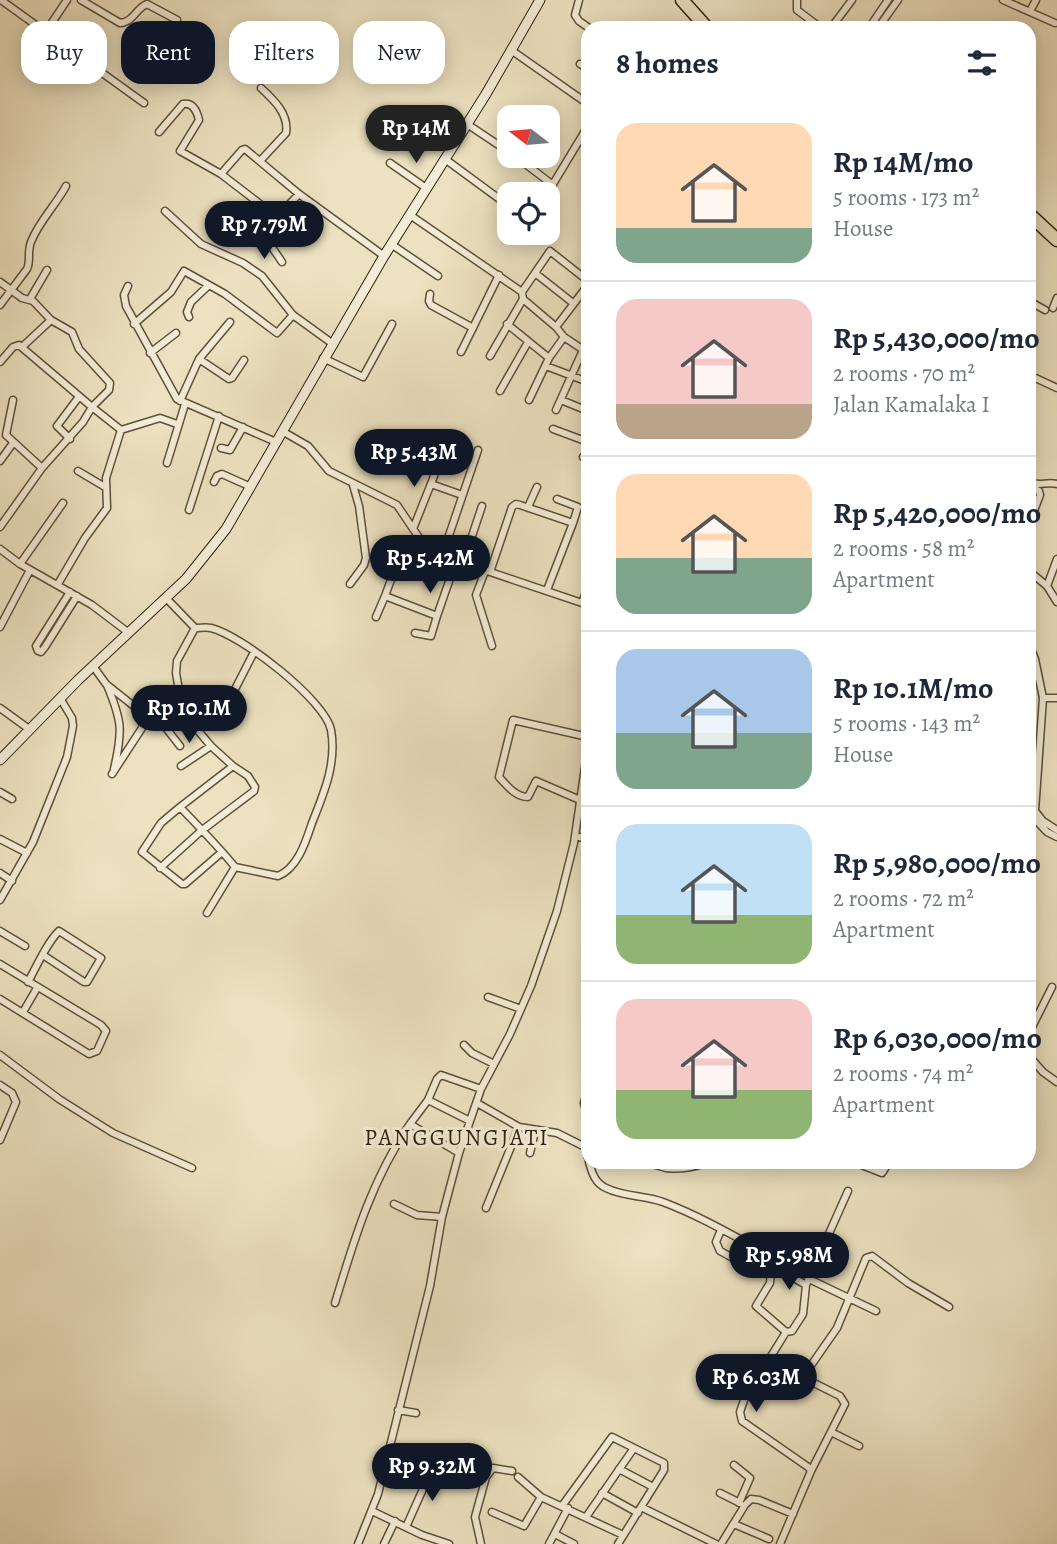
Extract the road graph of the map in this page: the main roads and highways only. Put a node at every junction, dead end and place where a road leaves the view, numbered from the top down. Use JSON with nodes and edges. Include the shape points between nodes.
{"nodes":[{"id":1,"x":682,"y":0,"type":"edge"},
{"id":2,"x":701,"y":21,"type":"edge"},
{"id":3,"x":1036,"y":220,"type":"edge"},
{"id":4,"x":1057,"y":240,"type":"edge"}],
"edges":[{"from":1,"to":2,"type":"highway"},
{"from":3,"to":4,"type":"highway"}]}
